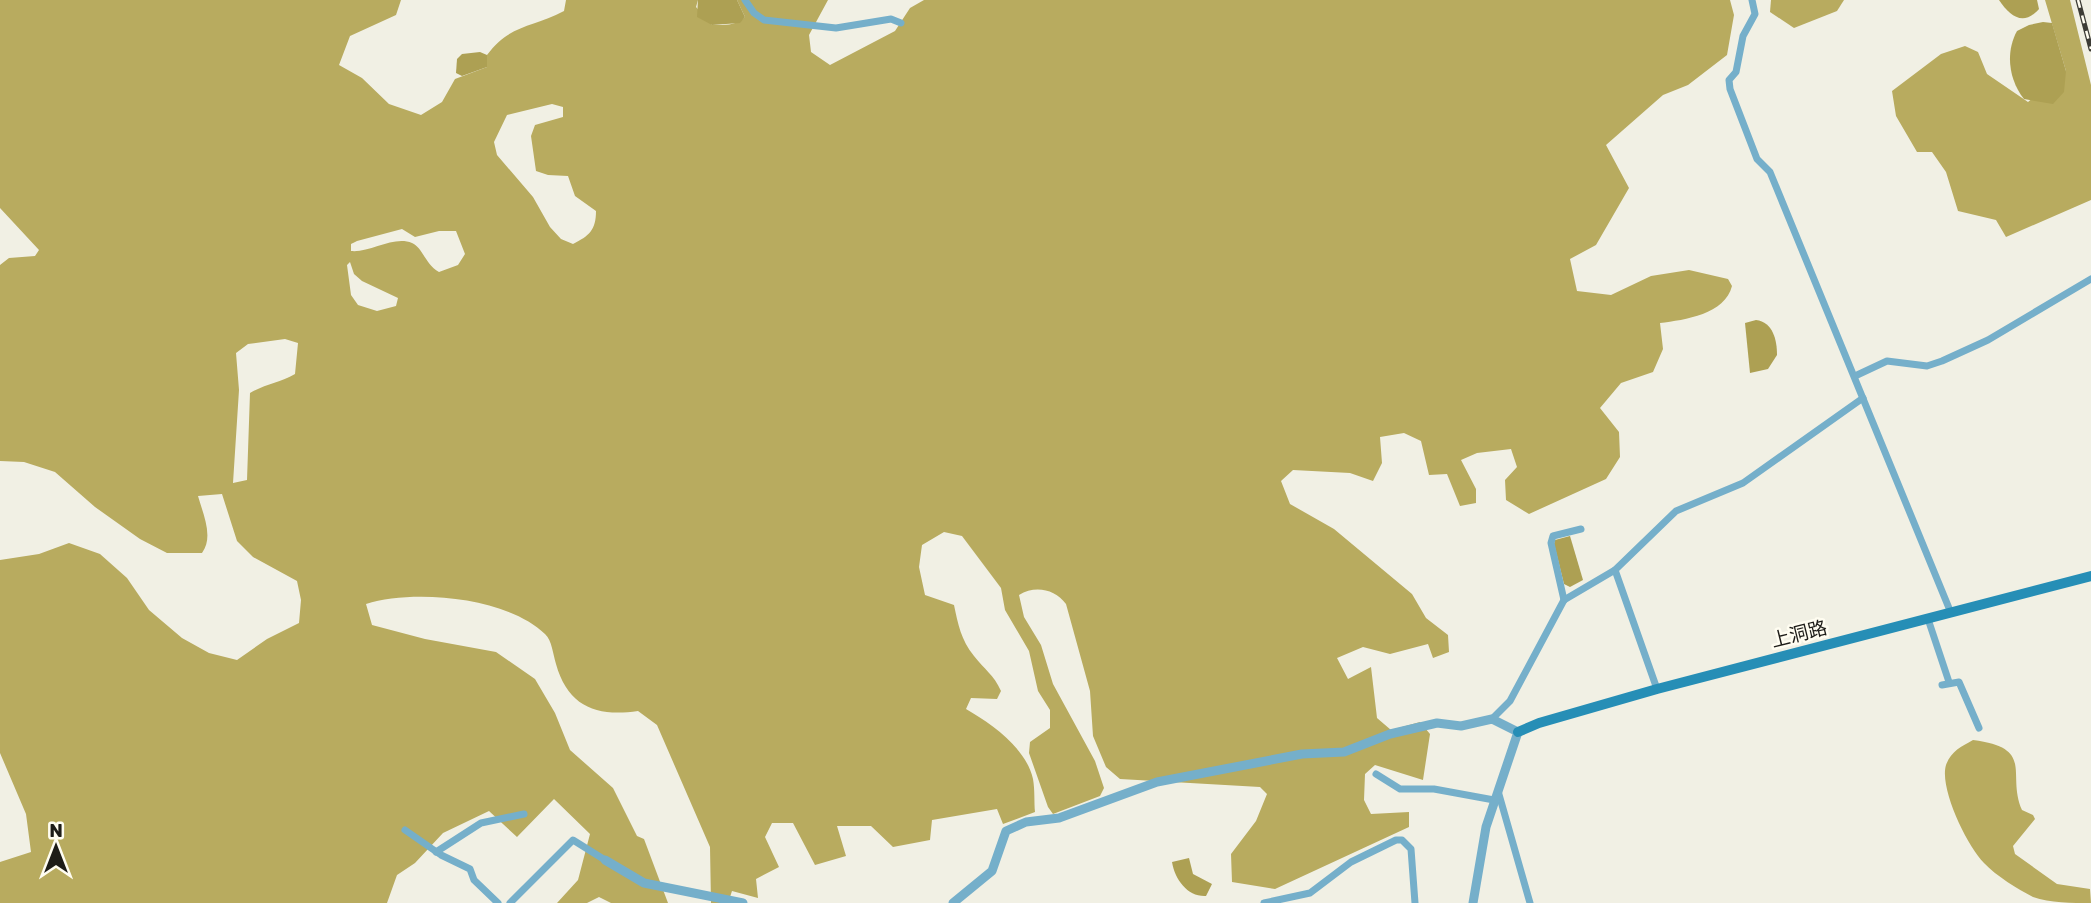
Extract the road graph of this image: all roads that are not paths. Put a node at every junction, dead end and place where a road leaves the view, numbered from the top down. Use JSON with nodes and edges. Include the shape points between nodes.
{"nodes":[{"id":1,"x":745,"y":0,"type":"edge"},
{"id":2,"x":1752,"y":0,"type":"edge"},
{"id":3,"x":901,"y":23,"type":"dead end"},
{"id":4,"x":2091,"y":279,"type":"edge"},
{"id":5,"x":1855,"y":376,"type":"junction"},
{"id":6,"x":1863,"y":398,"type":"junction"},
{"id":7,"x":1581,"y":529,"type":"dead end"},
{"id":8,"x":1615,"y":570,"type":"junction"},
{"id":9,"x":2091,"y":576,"type":"edge"},
{"id":10,"x":1564,"y":600,"type":"junction"},
{"id":11,"x":1951,"y":613,"type":"junction"},
{"id":12,"x":1928,"y":619,"type":"junction"},
{"id":13,"x":1657,"y":689,"type":"junction"},
{"id":14,"x":1492,"y":719,"type":"junction"},
{"id":15,"x":1979,"y":728,"type":"dead end"},
{"id":16,"x":1518,"y":732,"type":"junction"},
{"id":17,"x":1376,"y":774,"type":"dead end"},
{"id":18,"x":1497,"y":790,"type":"junction"},
{"id":19,"x":1494,"y":800,"type":"junction"},
{"id":20,"x":524,"y":814,"type":"dead end"},
{"id":21,"x":405,"y":830,"type":"dead end"},
{"id":22,"x":436,"y":852,"type":"junction"},
{"id":23,"x":605,"y":860,"type":"joint"},
{"id":24,"x":498,"y":903,"type":"edge"},
{"id":25,"x":510,"y":903,"type":"edge"},
{"id":26,"x":743,"y":903,"type":"edge"},
{"id":27,"x":953,"y":903,"type":"edge"},
{"id":28,"x":1264,"y":903,"type":"edge"},
{"id":29,"x":1415,"y":903,"type":"edge"},
{"id":30,"x":1473,"y":903,"type":"edge"},
{"id":31,"x":1530,"y":903,"type":"edge"}],
"edges":[{"from":1,"to":3,"type":"street","via":[[764,20],[836,28],[891,19]]},
{"from":2,"to":5,"type":"street","via":[[1755,14],[1743,36],[1730,89],[1750,144],[1770,172]]},
{"from":4,"to":5,"type":"street","via":[[1988,340],[1942,361],[1927,366],[1887,361]]},
{"from":5,"to":6,"type":"street"},
{"from":6,"to":8,"type":"street","via":[[1743,483],[1676,512]]},
{"from":6,"to":11,"type":"street"},
{"from":7,"to":10,"type":"street","via":[[1553,536],[1551,543]]},
{"from":8,"to":10,"type":"street"},
{"from":8,"to":13,"type":"street"},
{"from":9,"to":11,"type":"main road","name":"上洞路"},
{"from":10,"to":14,"type":"street","via":[[1510,701]]},
{"from":11,"to":12,"type":"main road","name":"上洞路"},
{"from":12,"to":13,"type":"main road","name":"上洞路"},
{"from":12,"to":15,"type":"street","via":[[1945,684],[1959,682]]},
{"from":13,"to":16,"type":"main road","name":"上洞路"},
{"from":14,"to":16,"type":"street"},
{"from":14,"to":27,"type":"street","via":[[1461,726],[1437,723],[1344,752],[1302,754],[1157,782],[1059,818],[1026,822],[1006,831],[992,870]]},
{"from":16,"to":18,"type":"street"},
{"from":17,"to":19,"type":"street","via":[[1400,789],[1434,789]]},
{"from":18,"to":19,"type":"street"},
{"from":18,"to":31,"type":"street"},
{"from":19,"to":30,"type":"street"},
{"from":20,"to":22,"type":"street","via":[[481,823]]},
{"from":21,"to":22,"type":"street"},
{"from":22,"to":24,"type":"street","via":[[470,869],[474,880]]},
{"from":23,"to":25,"type":"street","via":[[573,840]]},
{"from":23,"to":26,"type":"street","via":[[645,883]]},
{"from":28,"to":29,"type":"street","via":[[1310,893],[1351,862],[1402,840],[1411,849]]}]}
